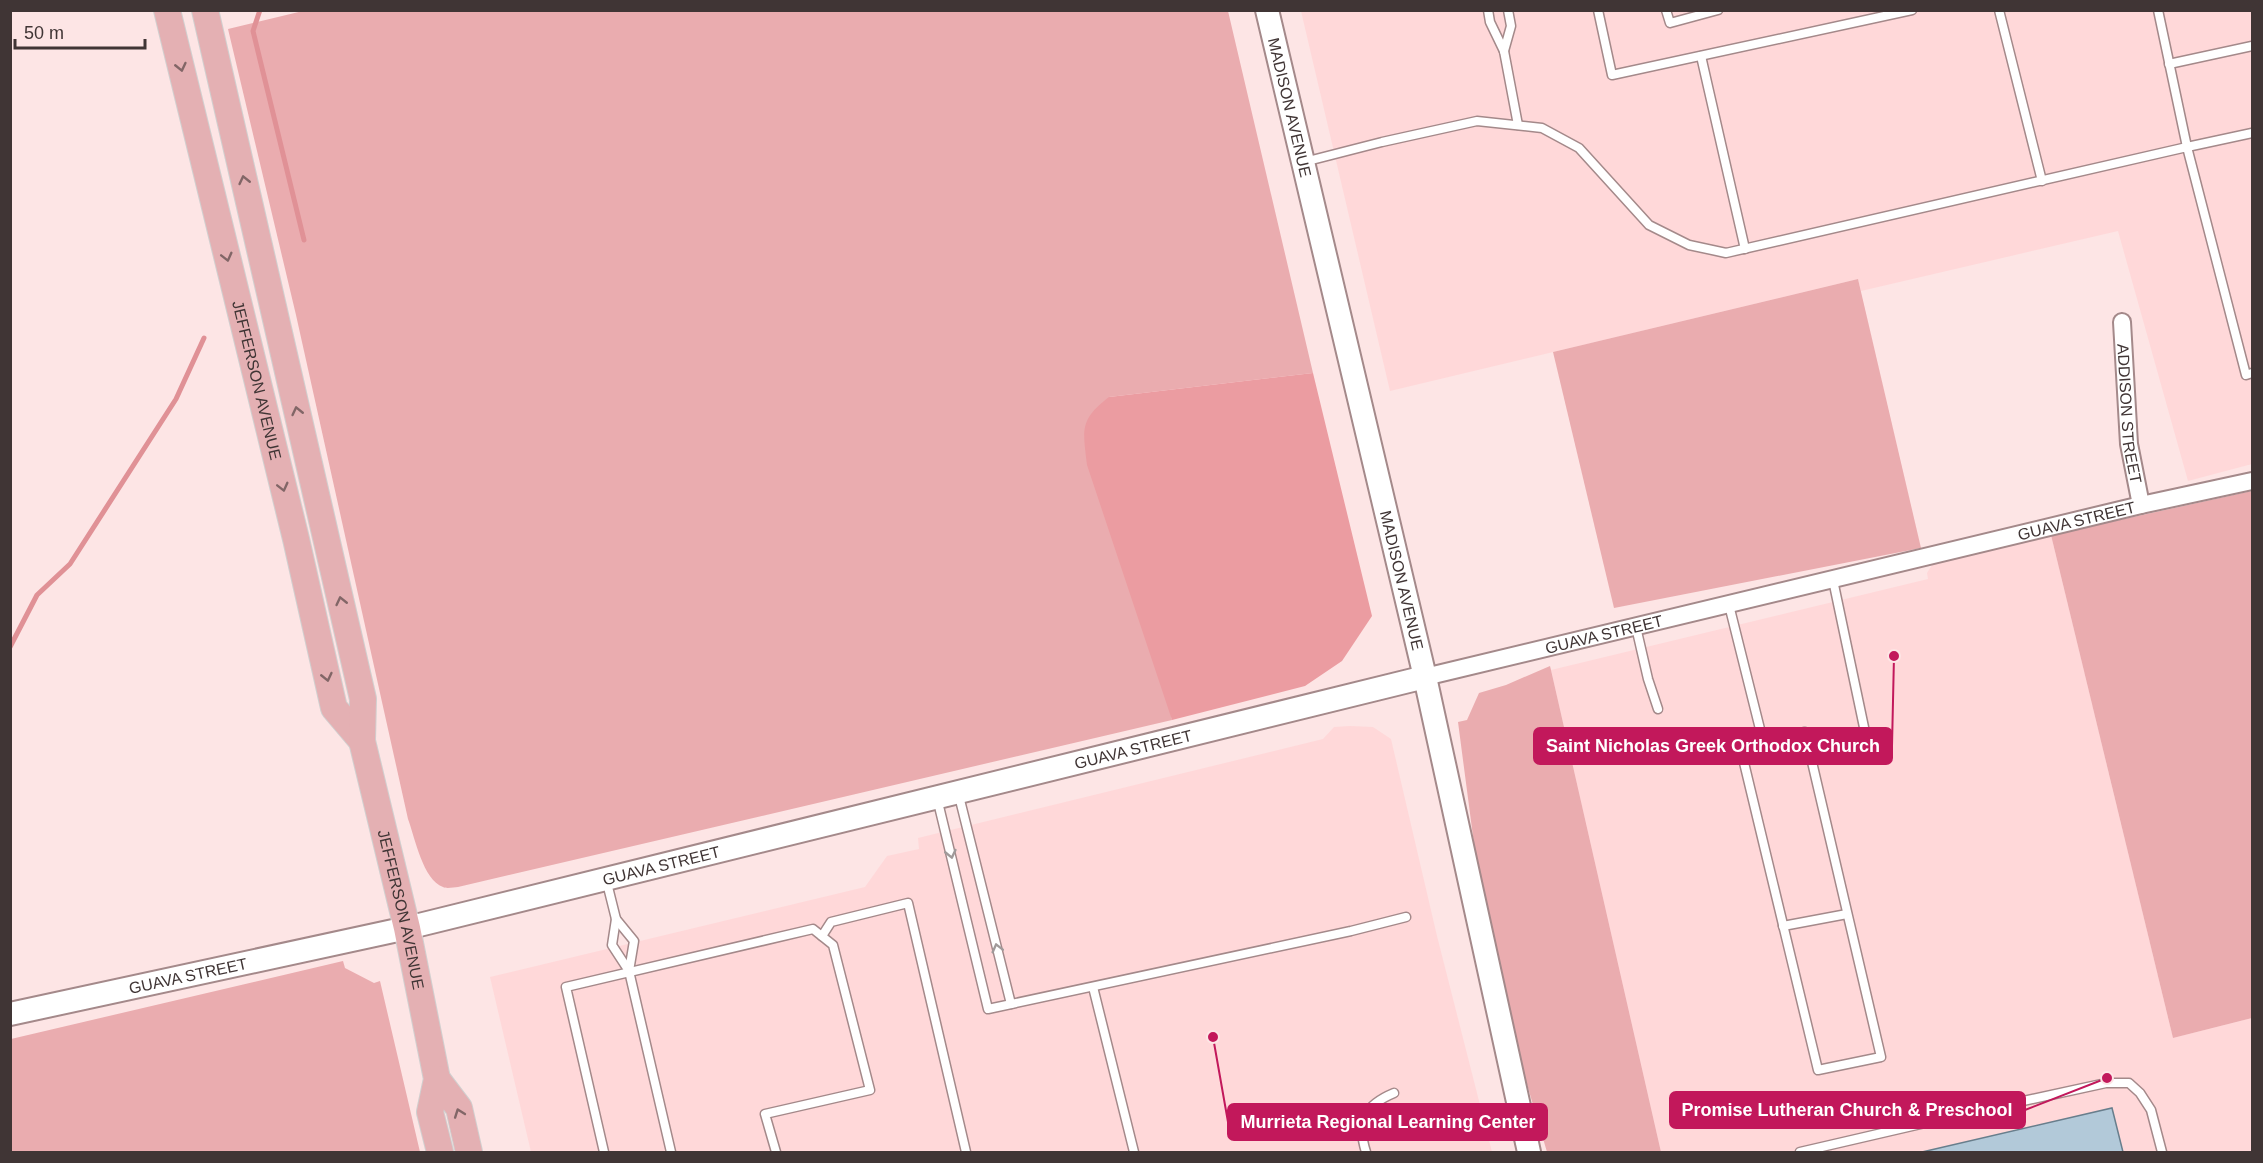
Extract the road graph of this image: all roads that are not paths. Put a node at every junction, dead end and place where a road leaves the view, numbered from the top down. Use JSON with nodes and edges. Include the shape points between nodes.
{"nodes":[{"id":1,"x":167,"y":10,"type":"edge"},
{"id":2,"x":205,"y":10,"type":"edge"},
{"id":3,"x":1268,"y":10,"type":"edge"},
{"id":4,"x":1488,"y":10,"type":"edge"},
{"id":5,"x":1508,"y":10,"type":"edge"},
{"id":6,"x":1598,"y":10,"type":"edge"},
{"id":7,"x":1666,"y":10,"type":"edge"},
{"id":8,"x":1718,"y":10,"type":"edge"},
{"id":9,"x":1912,"y":10,"type":"edge"},
{"id":10,"x":1999,"y":10,"type":"edge"},
{"id":11,"x":2158,"y":10,"type":"edge"},
{"id":12,"x":2253,"y":46,"type":"edge"},
{"id":13,"x":1504,"y":51,"type":"junction"},
{"id":14,"x":1701,"y":57,"type":"junction"},
{"id":15,"x":2169,"y":64,"type":"junction"},
{"id":16,"x":1518,"y":125,"type":"junction"},
{"id":17,"x":2253,"y":133,"type":"edge"},
{"id":18,"x":2187,"y":147,"type":"junction"},
{"id":19,"x":1303,"y":162,"type":"junction"},
{"id":20,"x":2042,"y":181,"type":"junction"},
{"id":21,"x":1745,"y":249,"type":"junction"},
{"id":22,"x":2122,"y":322,"type":"dead end"},
{"id":23,"x":2253,"y":374,"type":"edge"},
{"id":24,"x":2253,"y":481,"type":"edge"},
{"id":25,"x":2141,"y":505,"type":"junction"},
{"id":26,"x":1833,"y":580,"type":"junction"},
{"id":27,"x":1729,"y":605,"type":"junction"},
{"id":28,"x":1636,"y":627,"type":"junction"},
{"id":29,"x":1425,"y":677,"type":"junction"},
{"id":30,"x":1659,"y":709,"type":"dead end"},
{"id":31,"x":1865,"y":732,"type":"dead end"},
{"id":32,"x":362,"y":741,"type":"junction"},
{"id":33,"x":1763,"y":741,"type":"junction"},
{"id":34,"x":947,"y":795,"type":"junction"},
{"id":35,"x":606,"y":879,"type":"junction"},
{"id":36,"x":1847,"y":914,"type":"junction"},
{"id":37,"x":1406,"y":917,"type":"dead end"},
{"id":38,"x":616,"y":919,"type":"junction"},
{"id":39,"x":1783,"y":926,"type":"junction"},
{"id":40,"x":407,"y":928,"type":"junction"},
{"id":41,"x":822,"y":936,"type":"junction"},
{"id":42,"x":629,"y":971,"type":"junction"},
{"id":43,"x":1093,"y":987,"type":"junction"},
{"id":44,"x":1011,"y":1004,"type":"junction"},
{"id":45,"x":10,"y":1014,"type":"edge"},
{"id":46,"x":437,"y":1079,"type":"junction"},
{"id":47,"x":1394,"y":1094,"type":"dead end"},
{"id":48,"x":440,"y":1152,"type":"edge"},
{"id":49,"x":469,"y":1152,"type":"edge"},
{"id":50,"x":604,"y":1152,"type":"edge"},
{"id":51,"x":671,"y":1152,"type":"edge"},
{"id":52,"x":776,"y":1152,"type":"edge"},
{"id":53,"x":966,"y":1152,"type":"edge"},
{"id":54,"x":1134,"y":1152,"type":"edge"},
{"id":55,"x":1366,"y":1152,"type":"edge"},
{"id":56,"x":1529,"y":1152,"type":"edge"},
{"id":57,"x":1800,"y":1152,"type":"edge"},
{"id":58,"x":2162,"y":1152,"type":"edge"}],
"edges":[{"from":1,"to":32,"type":"main road","name":"JEFFERSON AVENUE","one_way":true,"via":[[334,708]]},
{"from":32,"to":2,"type":"main road","name":"JEFFERSON AVENUE","one_way":true,"via":[[363,699]]},
{"from":3,"to":19,"type":"street","name":"MADISON AVENUE"},
{"from":4,"to":13,"type":"lane"},
{"from":5,"to":13,"type":"lane","via":[[1511,26]]},
{"from":6,"to":14,"type":"lane","via":[[1612,75]]},
{"from":7,"to":8,"type":"lane","via":[[1670,23]]},
{"from":9,"to":14,"type":"lane"},
{"from":10,"to":20,"type":"lane"},
{"from":11,"to":15,"type":"lane"},
{"from":12,"to":15,"type":"lane"},
{"from":13,"to":16,"type":"lane"},
{"from":14,"to":21,"type":"lane"},
{"from":15,"to":18,"type":"lane"},
{"from":16,"to":19,"type":"lane","via":[[1477,121]]},
{"from":16,"to":21,"type":"lane","via":[[1542,128],[1579,148],[1649,225],[1689,245],[1726,253]]},
{"from":17,"to":18,"type":"lane"},
{"from":18,"to":20,"type":"lane"},
{"from":18,"to":23,"type":"lane","via":[[2246,375]]},
{"from":19,"to":29,"type":"street","name":"MADISON AVENUE"},
{"from":20,"to":21,"type":"lane"},
{"from":22,"to":25,"type":"street","name":"ADDISON STREET","via":[[2128,444]]},
{"from":24,"to":25,"type":"street","name":"GUAVA STREET"},
{"from":25,"to":26,"type":"street","name":"GUAVA STREET"},
{"from":26,"to":27,"type":"street","name":"GUAVA STREET"},
{"from":26,"to":31,"type":"lane"},
{"from":27,"to":28,"type":"street","name":"GUAVA STREET"},
{"from":27,"to":33,"type":"lane"},
{"from":28,"to":29,"type":"street","name":"GUAVA STREET"},
{"from":28,"to":30,"type":"lane"},
{"from":29,"to":34,"type":"street","name":"GUAVA STREET"},
{"from":29,"to":56,"type":"street","name":"MADISON AVENUE"},
{"from":32,"to":40,"type":"main road","name":"JEFFERSON AVENUE"},
{"from":33,"to":36,"type":"lane","via":[[1805,732]]},
{"from":33,"to":39,"type":"lane","via":[[1740,746]]},
{"from":34,"to":35,"type":"street","name":"GUAVA STREET"},
{"from":44,"to":34,"type":"lane","one_way":true},
{"from":34,"to":44,"type":"lane","one_way":true,"via":[[988,1009]]},
{"from":35,"to":38,"type":"lane"},
{"from":35,"to":40,"type":"street","name":"GUAVA STREET"},
{"from":36,"to":39,"type":"lane"},
{"from":36,"to":39,"type":"lane","via":[[1881,1058],[1818,1070]]},
{"from":37,"to":43,"type":"lane"},
{"from":38,"to":42,"type":"lane","via":[[612,945]]},
{"from":38,"to":42,"type":"lane","via":[[634,941]]},
{"from":40,"to":45,"type":"street","name":"GUAVA STREET"},
{"from":40,"to":46,"type":"main road","name":"JEFFERSON AVENUE"},
{"from":41,"to":42,"type":"lane","via":[[813,929]]},
{"from":41,"to":52,"type":"lane","via":[[833,945],[870,1090],[765,1114]]},
{"from":41,"to":53,"type":"lane","via":[[831,922],[908,903]]},
{"from":42,"to":50,"type":"lane","via":[[566,987]]},
{"from":42,"to":51,"type":"lane"},
{"from":43,"to":44,"type":"lane"},
{"from":43,"to":54,"type":"lane"},
{"from":46,"to":48,"type":"main road","name":"JEFFERSON AVENUE","via":[[430,1112]]},
{"from":49,"to":46,"type":"main road","name":"JEFFERSON AVENUE","one_way":true,"via":[[459,1108]]},
{"from":47,"to":55,"type":"lane","via":[[1377,1100],[1367,1111],[1363,1126]]},
{"from":57,"to":58,"type":"lane","via":[[2106,1083],[2129,1083],[2140,1093],[2151,1110]]}]}
